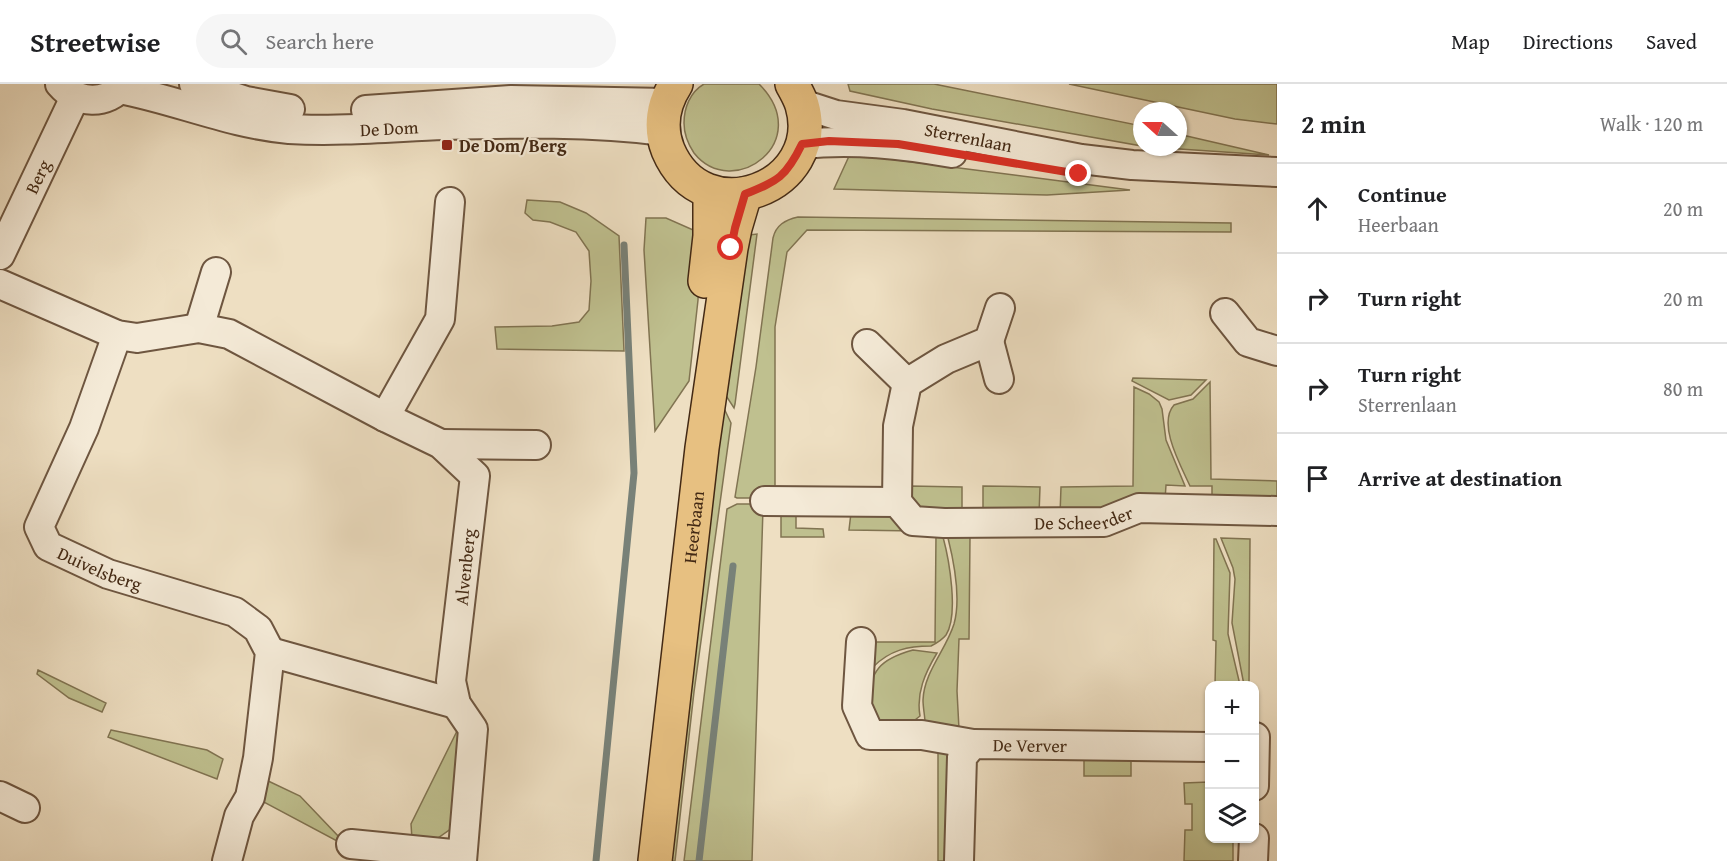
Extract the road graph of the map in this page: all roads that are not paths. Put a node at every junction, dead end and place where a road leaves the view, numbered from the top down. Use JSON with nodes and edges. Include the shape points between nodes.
{"nodes":[{"id":1,"x":194,"y":84,"type":"edge"},
{"id":2,"x":122,"y":87,"type":"edge"},
{"id":3,"x":67,"y":91,"type":"edge"},
{"id":4,"x":797,"y":94,"type":"edge"},
{"id":5,"x":669,"y":106,"type":"edge"},
{"id":6,"x":802,"y":144,"type":"junction"},
{"id":7,"x":1277,"y":172,"type":"edge"},
{"id":8,"x":1277,"y":188,"type":"edge"},
{"id":9,"x":710,"y":192,"type":"junction"},
{"id":10,"x":745,"y":194,"type":"junction"},
{"id":11,"x":450,"y":202,"type":"dead end"},
{"id":12,"x":0,"y":255,"type":"edge"},
{"id":13,"x":216,"y":272,"type":"dead end"},
{"id":14,"x":0,"y":284,"type":"edge"},
{"id":15,"x":1000,"y":308,"type":"dead end"},
{"id":16,"x":1225,"y":313,"type":"dead end"},
{"id":17,"x":199,"y":328,"type":"junction"},
{"id":18,"x":117,"y":334,"type":"junction"},
{"id":19,"x":989,"y":341,"type":"junction"},
{"id":20,"x":867,"y":344,"type":"dead end"},
{"id":21,"x":1277,"y":351,"type":"edge"},
{"id":22,"x":999,"y":379,"type":"dead end"},
{"id":23,"x":907,"y":383,"type":"junction"},
{"id":24,"x":385,"y":417,"type":"junction"},
{"id":25,"x":441,"y":444,"type":"junction"},
{"id":26,"x":536,"y":444,"type":"dead end"},
{"id":27,"x":765,"y":501,"type":"dead end"},
{"id":28,"x":897,"y":502,"type":"junction"},
{"id":29,"x":1277,"y":511,"type":"edge"},
{"id":30,"x":861,"y":642,"type":"dead end"},
{"id":31,"x":270,"y":652,"type":"junction"},
{"id":32,"x":456,"y":704,"type":"junction"},
{"id":33,"x":1262,"y":734,"type":"edge"},
{"id":34,"x":973,"y":744,"type":"junction"},
{"id":35,"x":1205,"y":747,"type":"edge"},
{"id":36,"x":1259,"y":754,"type":"edge"},
{"id":37,"x":1254,"y":843,"type":"edge"},
{"id":38,"x":351,"y":844,"type":"dead end"},
{"id":39,"x":462,"y":858,"type":"edge"},
{"id":40,"x":227,"y":861,"type":"edge"},
{"id":41,"x":640,"y":861,"type":"edge"},
{"id":42,"x":655,"y":861,"type":"edge"},
{"id":43,"x":959,"y":861,"type":"edge"},
{"id":44,"x":1253,"y":861,"type":"edge"}],
"edges":[{"from":1,"to":5,"type":"street","name":"De Dom","via":[[246,101],[310,111],[511,100]]},
{"from":2,"to":3,"type":"street","via":[[99,100],[87,100]]},
{"from":2,"to":5,"type":"street","name":"De Dom","via":[[235,120],[288,129],[528,123],[631,127]]},
{"from":3,"to":12,"type":"street","name":"Berg"},
{"from":4,"to":6,"type":"main road","via":[[805,124]]},
{"from":4,"to":7,"type":"street","name":"Sterrenlaan","via":[[836,115],[1081,159]]},
{"from":5,"to":9,"type":"main road","via":[[664,141],[674,163],[689,180]]},
{"from":6,"to":8,"type":"street","name":"Sterrenlaan","via":[[898,144],[1130,180]]},
{"from":6,"to":10,"type":"main road","via":[[792,166],[774,183]]},
{"from":9,"to":10,"type":"main road"},
{"from":9,"to":41,"type":"main road","name":"Heerbaan","via":[[710,236],[696,385]]},
{"from":10,"to":42,"type":"main road","name":"Heerbaan","via":[[735,228],[705,428]]},
{"from":11,"to":24,"type":"street","via":[[440,319]]},
{"from":13,"to":17,"type":"street"},
{"from":14,"to":18,"type":"street"},
{"from":15,"to":19,"type":"street"},
{"from":16,"to":21,"type":"street","via":[[1248,342]]},
{"from":17,"to":18,"type":"street","name":"Alvenberg","via":[[136,338]]},
{"from":17,"to":24,"type":"street","name":"Alvenberg","via":[[229,334]]},
{"from":18,"to":31,"type":"street","name":"Duivelsberg","via":[[84,428],[39,527],[48,546],[108,574],[235,612],[258,629]]},
{"from":19,"to":22,"type":"street"},
{"from":19,"to":23,"type":"street"},
{"from":20,"to":23,"type":"street"},
{"from":23,"to":28,"type":"street","via":[[898,426]]},
{"from":24,"to":25,"type":"street","name":"Alvenberg"},
{"from":25,"to":26,"type":"street","name":"Alvenberg"},
{"from":25,"to":32,"type":"street","name":"Alvenberg","via":[[475,476],[451,681]]},
{"from":27,"to":28,"type":"street"},
{"from":28,"to":29,"type":"street","name":"De Scheerder","via":[[913,521],[944,523],[1104,522],[1139,508]]},
{"from":30,"to":34,"type":"street","via":[[856,706],[870,735],[922,735]]},
{"from":31,"to":32,"type":"street"},
{"from":31,"to":40,"type":"street","via":[[256,768]]},
{"from":32,"to":39,"type":"street","name":"Alvenberg","via":[[473,729]]},
{"from":33,"to":36,"type":"street"},
{"from":34,"to":35,"type":"street","name":"De Verver"},
{"from":34,"to":43,"type":"street","name":"De Verver","via":[[962,757]]},
{"from":37,"to":44,"type":"street"},
{"from":38,"to":39,"type":"street"}]}
